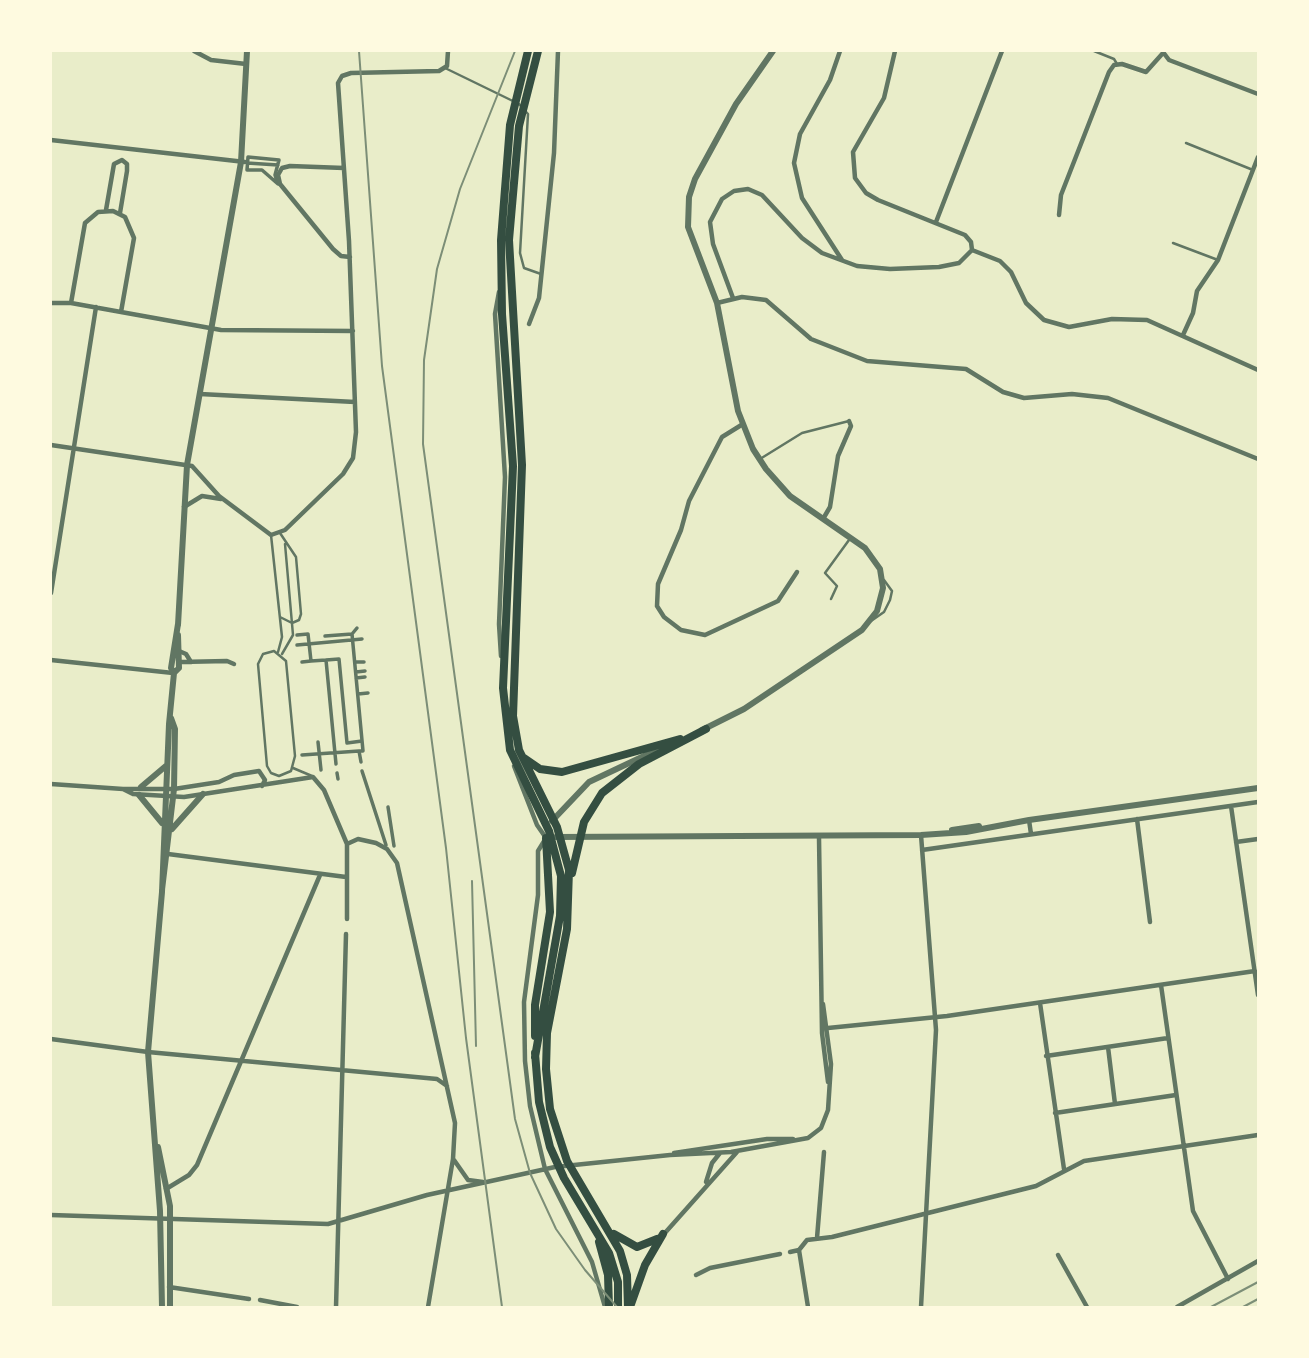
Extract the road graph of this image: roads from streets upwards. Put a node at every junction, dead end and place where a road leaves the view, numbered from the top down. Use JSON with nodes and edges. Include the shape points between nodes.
{"nodes":[{"id":1,"x":194,"y":51,"type":"edge"},
{"id":2,"x":247,"y":51,"type":"edge"},
{"id":3,"x":448,"y":51,"type":"edge"},
{"id":4,"x":528,"y":51,"type":"edge"},
{"id":5,"x":538,"y":51,"type":"edge"},
{"id":6,"x":558,"y":51,"type":"edge"},
{"id":7,"x":773,"y":51,"type":"edge"},
{"id":8,"x":840,"y":51,"type":"edge"},
{"id":9,"x":895,"y":51,"type":"edge"},
{"id":10,"x":1002,"y":51,"type":"edge"},
{"id":11,"x":1163,"y":52,"type":"edge"},
{"id":12,"x":246,"y":64,"type":"junction"},
{"id":13,"x":523,"y":84,"type":"junction"},
{"id":14,"x":1258,"y":93,"type":"edge"},
{"id":15,"x":517,"y":116,"type":"junction"},
{"id":16,"x":51,"y":140,"type":"edge"},
{"id":17,"x":1258,"y":158,"type":"edge"},
{"id":18,"x":243,"y":162,"type":"junction"},
{"id":19,"x":257,"y":164,"type":"junction"},
{"id":20,"x":278,"y":165,"type":"junction"},
{"id":21,"x":290,"y":166,"type":"junction"},
{"id":22,"x":344,"y":168,"type":"junction"},
{"id":23,"x":275,"y":178,"type":"junction"},
{"id":24,"x":280,"y":184,"type":"junction"},
{"id":25,"x":106,"y":211,"type":"junction"},
{"id":26,"x":120,"y":213,"type":"junction"},
{"id":27,"x":1059,"y":215,"type":"dead end"},
{"id":28,"x":936,"y":222,"type":"junction"},
{"id":29,"x":972,"y":250,"type":"junction"},
{"id":30,"x":350,"y":257,"type":"junction"},
{"id":31,"x":842,"y":261,"type":"junction"},
{"id":32,"x":501,"y":284,"type":"junction"},
{"id":33,"x":733,"y":298,"type":"junction"},
{"id":34,"x":51,"y":303,"type":"edge"},
{"id":35,"x":71,"y":303,"type":"junction"},
{"id":36,"x":717,"y":303,"type":"junction"},
{"id":37,"x":96,"y":307,"type":"junction"},
{"id":38,"x":121,"y":312,"type":"junction"},
{"id":39,"x":529,"y":324,"type":"dead end"},
{"id":40,"x":211,"y":329,"type":"junction"},
{"id":41,"x":353,"y":331,"type":"junction"},
{"id":42,"x":1183,"y":335,"type":"junction"},
{"id":43,"x":1258,"y":370,"type":"edge"},
{"id":44,"x":199,"y":394,"type":"junction"},
{"id":45,"x":355,"y":402,"type":"junction"},
{"id":46,"x":849,"y":421,"type":"road end"},
{"id":47,"x":743,"y":424,"type":"junction"},
{"id":48,"x":51,"y":445,"type":"edge"},
{"id":49,"x":75,"y":449,"type":"junction"},
{"id":50,"x":1258,"y":459,"type":"edge"},
{"id":51,"x":187,"y":465,"type":"junction"},
{"id":52,"x":224,"y":500,"type":"junction"},
{"id":53,"x":518,"y":504,"type":"junction"},
{"id":54,"x":184,"y":507,"type":"junction"},
{"id":55,"x":823,"y":519,"type":"junction"},
{"id":56,"x":797,"y":572,"type":"dead end"},
{"id":57,"x":51,"y":593,"type":"edge"},
{"id":58,"x":178,"y":624,"type":"junction"},
{"id":59,"x":357,"y":628,"type":"dead end"},
{"id":60,"x":352,"y":634,"type":"junction"},
{"id":61,"x":297,"y":635,"type":"dead end"},
{"id":62,"x":326,"y":638,"type":"junction"},
{"id":63,"x":362,"y":639,"type":"dead end"},
{"id":64,"x":352,"y":640,"type":"junction"},
{"id":65,"x":309,"y":644,"type":"junction"},
{"id":66,"x":297,"y":645,"type":"dead end"},
{"id":67,"x":179,"y":651,"type":"junction"},
{"id":68,"x":51,"y":660,"type":"edge"},
{"id":69,"x":326,"y":660,"type":"junction"},
{"id":70,"x":311,"y":661,"type":"junction"},
{"id":71,"x":180,"y":662,"type":"junction"},
{"id":72,"x":302,"y":662,"type":"dead end"},
{"id":73,"x":355,"y":662,"type":"junction"},
{"id":74,"x":364,"y":662,"type":"dead end"},
{"id":75,"x":191,"y":663,"type":"junction"},
{"id":76,"x":234,"y":664,"type":"dead end"},
{"id":77,"x":365,"y":671,"type":"dead end"},
{"id":78,"x":355,"y":672,"type":"junction"},
{"id":79,"x":174,"y":673,"type":"junction"},
{"id":80,"x":365,"y":677,"type":"dead end"},
{"id":81,"x":356,"y":678,"type":"junction"},
{"id":82,"x":368,"y":693,"type":"dead end"},
{"id":83,"x":358,"y":694,"type":"junction"},
{"id":84,"x":170,"y":716,"type":"junction"},
{"id":85,"x":706,"y":729,"type":"junction"},
{"id":86,"x":680,"y":739,"type":"junction"},
{"id":87,"x":362,"y":741,"type":"junction"},
{"id":88,"x":318,"y":742,"type":"dead end"},
{"id":89,"x":359,"y":751,"type":"junction"},
{"id":90,"x":335,"y":754,"type":"junction"},
{"id":91,"x":302,"y":755,"type":"dead end"},
{"id":92,"x":320,"y":755,"type":"junction"},
{"id":93,"x":521,"y":756,"type":"junction"},
{"id":94,"x":361,"y":762,"type":"dead end"},
{"id":95,"x":336,"y":764,"type":"dead end"},
{"id":96,"x":167,"y":765,"type":"junction"},
{"id":97,"x":321,"y":770,"type":"dead end"},
{"id":98,"x":362,"y":771,"type":"dead end"},
{"id":99,"x":337,"y":773,"type":"dead end"},
{"id":100,"x":338,"y":779,"type":"dead end"},
{"id":101,"x":51,"y":784,"type":"edge"},
{"id":102,"x":262,"y":786,"type":"junction"},
{"id":103,"x":1258,"y":788,"type":"edge"},
{"id":104,"x":140,"y":791,"type":"junction"},
{"id":105,"x":165,"y":792,"type":"junction"},
{"id":106,"x":174,"y":793,"type":"junction"},
{"id":107,"x":203,"y":794,"type":"junction"},
{"id":108,"x":1258,"y":802,"type":"edge"},
{"id":109,"x":1231,"y":806,"type":"junction"},
{"id":110,"x":388,"y":807,"type":"dead end"},
{"id":111,"x":561,"y":809,"type":"junction"},
{"id":112,"x":1137,"y":819,"type":"junction"},
{"id":113,"x":1028,"y":820,"type":"junction"},
{"id":114,"x":163,"y":825,"type":"junction"},
{"id":115,"x":171,"y":831,"type":"junction"},
{"id":116,"x":392,"y":832,"type":"junction"},
{"id":117,"x":384,"y":834,"type":"junction"},
{"id":118,"x":1031,"y":834,"type":"junction"},
{"id":119,"x":921,"y":835,"type":"junction"},
{"id":120,"x":563,"y":836,"type":"junction"},
{"id":121,"x":546,"y":838,"type":"junction"},
{"id":122,"x":819,"y":838,"type":"junction"},
{"id":123,"x":1258,"y":839,"type":"edge"},
{"id":124,"x":1236,"y":842,"type":"junction"},
{"id":125,"x":347,"y":844,"type":"junction"},
{"id":126,"x":386,"y":845,"type":"dead end"},
{"id":127,"x":394,"y":846,"type":"dead end"},
{"id":128,"x":922,"y":850,"type":"junction"},
{"id":129,"x":168,"y":854,"type":"junction"},
{"id":130,"x":320,"y":875,"type":"junction"},
{"id":131,"x":346,"y":877,"type":"junction"},
{"id":132,"x":570,"y":883,"type":"junction"},
{"id":133,"x":162,"y":892,"type":"junction"},
{"id":134,"x":347,"y":919,"type":"dead end"},
{"id":135,"x":1150,"y":922,"type":"dead end"},
{"id":136,"x":346,"y":934,"type":"dead end"},
{"id":137,"x":1258,"y":936,"type":"edge"},
{"id":138,"x":1249,"y":937,"type":"junction"},
{"id":139,"x":1255,"y":971,"type":"junction"},
{"id":140,"x":1161,"y":985,"type":"junction"},
{"id":141,"x":1258,"y":995,"type":"edge"},
{"id":142,"x":1040,"y":1003,"type":"junction"},
{"id":143,"x":823,"y":1004,"type":"junction"},
{"id":144,"x":935,"y":1017,"type":"junction"},
{"id":145,"x":828,"y":1028,"type":"junction"},
{"id":146,"x":822,"y":1033,"type":"junction"},
{"id":147,"x":1168,"y":1038,"type":"junction"},
{"id":148,"x":51,"y":1039,"type":"edge"},
{"id":149,"x":1108,"y":1046,"type":"junction"},
{"id":150,"x":148,"y":1052,"type":"junction"},
{"id":151,"x":1046,"y":1056,"type":"junction"},
{"id":152,"x":535,"y":1057,"type":"junction"},
{"id":153,"x":243,"y":1060,"type":"junction"},
{"id":154,"x":342,"y":1070,"type":"junction"},
{"id":155,"x":829,"y":1084,"type":"junction"},
{"id":156,"x":447,"y":1086,"type":"junction"},
{"id":157,"x":1176,"y":1095,"type":"junction"},
{"id":158,"x":1115,"y":1104,"type":"junction"},
{"id":159,"x":1055,"y":1113,"type":"junction"},
{"id":160,"x":1258,"y":1136,"type":"edge"},
{"id":161,"x":800,"y":1139,"type":"junction"},
{"id":162,"x":156,"y":1142,"type":"junction"},
{"id":163,"x":729,"y":1146,"type":"junction"},
{"id":164,"x":1183,"y":1147,"type":"junction"},
{"id":165,"x":707,"y":1149,"type":"junction"},
{"id":166,"x":737,"y":1152,"type":"junction"},
{"id":167,"x":824,"y":1152,"type":"dead end"},
{"id":168,"x":693,"y":1154,"type":"junction"},
{"id":169,"x":670,"y":1155,"type":"junction"},
{"id":170,"x":717,"y":1155,"type":"junction"},
{"id":171,"x":453,"y":1159,"type":"junction"},
{"id":172,"x":711,"y":1165,"type":"junction"},
{"id":173,"x":545,"y":1169,"type":"junction"},
{"id":174,"x":1064,"y":1169,"type":"junction"},
{"id":175,"x":716,"y":1174,"type":"junction"},
{"id":176,"x":492,"y":1182,"type":"junction"},
{"id":177,"x":704,"y":1185,"type":"junction"},
{"id":178,"x":166,"y":1189,"type":"junction"},
{"id":179,"x":448,"y":1191,"type":"junction"},
{"id":180,"x":927,"y":1213,"type":"junction"},
{"id":181,"x":51,"y":1215,"type":"edge"},
{"id":182,"x":160,"y":1219,"type":"junction"},
{"id":183,"x":170,"y":1219,"type":"junction"},
{"id":184,"x":337,"y":1222,"type":"junction"},
{"id":185,"x":594,"y":1226,"type":"junction"},
{"id":186,"x":609,"y":1229,"type":"junction"},
{"id":187,"x":663,"y":1234,"type":"junction"},
{"id":188,"x":817,"y":1238,"type":"junction"},
{"id":189,"x":799,"y":1250,"type":"junction"},
{"id":190,"x":790,"y":1252,"type":"dead end"},
{"id":191,"x":780,"y":1254,"type":"dead end"},
{"id":192,"x":1058,"y":1255,"type":"dead end"},
{"id":193,"x":1258,"y":1261,"type":"edge"},
{"id":194,"x":696,"y":1275,"type":"dead end"},
{"id":195,"x":1228,"y":1279,"type":"junction"},
{"id":196,"x":169,"y":1287,"type":"junction"},
{"id":197,"x":249,"y":1299,"type":"dead end"},
{"id":198,"x":260,"y":1300,"type":"dead end"},
{"id":199,"x":162,"y":1307,"type":"edge"},
{"id":200,"x":170,"y":1307,"type":"edge"},
{"id":201,"x":297,"y":1307,"type":"edge"},
{"id":202,"x":336,"y":1307,"type":"edge"},
{"id":203,"x":428,"y":1307,"type":"edge"},
{"id":204,"x":607,"y":1307,"type":"edge"},
{"id":205,"x":618,"y":1307,"type":"edge"},
{"id":206,"x":629,"y":1307,"type":"edge"},
{"id":207,"x":808,"y":1307,"type":"edge"},
{"id":208,"x":921,"y":1307,"type":"edge"},
{"id":209,"x":1087,"y":1307,"type":"edge"},
{"id":210,"x":1177,"y":1307,"type":"edge"}],
"edges":[{"from":1,"to":12,"type":"street","via":[[211,61]]},
{"from":2,"to":12,"type":"street"},
{"from":3,"to":22,"type":"street","via":[[442,70],[342,76],[337,89]]},
{"from":4,"to":13,"type":"highway"},
{"from":5,"to":13,"type":"highway"},
{"from":6,"to":39,"type":"street","via":[[554,153],[536,311]]},
{"from":7,"to":36,"type":"street","via":[[719,133],[690,197],[687,214],[692,242]]},
{"from":8,"to":31,"type":"street","via":[[800,134],[794,163],[802,198]]},
{"from":9,"to":28,"type":"street","via":[[884,98],[853,152],[852,170],[866,193]]},
{"from":10,"to":28,"type":"street"},
{"from":11,"to":14,"type":"street","via":[[1169,60]]},
{"from":11,"to":27,"type":"street","via":[[1146,72],[1117,64],[1109,72],[1061,195]]},
{"from":12,"to":18,"type":"street"},
{"from":13,"to":15,"type":"highway"},
{"from":15,"to":32,"type":"highway","via":[[503,192]]},
{"from":15,"to":53,"type":"highway","via":[[509,240]]},
{"from":16,"to":18,"type":"street"},
{"from":17,"to":42,"type":"street","via":[[1218,260],[1202,281]]},
{"from":18,"to":19,"type":"street"},
{"from":18,"to":40,"type":"street"},
{"from":19,"to":20,"type":"street"},
{"from":19,"to":23,"type":"street"},
{"from":20,"to":21,"type":"street"},
{"from":20,"to":23,"type":"street"},
{"from":20,"to":23,"type":"street","via":[[279,160],[248,157],[247,170],[262,170],[278,184]]},
{"from":21,"to":22,"type":"street"},
{"from":21,"to":24,"type":"street","via":[[279,171]]},
{"from":22,"to":30,"type":"street"},
{"from":23,"to":24,"type":"street"},
{"from":24,"to":30,"type":"street","via":[[339,255]]},
{"from":25,"to":26,"type":"street"},
{"from":25,"to":26,"type":"street","via":[[114,164],[122,160],[127,171]]},
{"from":25,"to":35,"type":"street","via":[[90,216],[85,223]]},
{"from":26,"to":38,"type":"street","via":[[130,223],[134,238]]},
{"from":28,"to":29,"type":"street","via":[[965,235]]},
{"from":29,"to":31,"type":"street","via":[[959,263],[939,267],[890,269]]},
{"from":29,"to":42,"type":"street","via":[[1000,261],[1011,272],[1026,303],[1044,320],[1069,327],[1112,318],[1147,320]]},
{"from":30,"to":41,"type":"street"},
{"from":31,"to":33,"type":"street","via":[[802,238],[762,195],[748,189],[734,191],[722,199],[710,222],[713,244]]},
{"from":32,"to":53,"type":"highway"},
{"from":32,"to":121,"type":"street","via":[[495,314],[505,477],[499,624],[505,712],[511,759]]},
{"from":33,"to":36,"type":"street"},
{"from":33,"to":50,"type":"street","via":[[766,300],[811,340],[840,353],[892,366],[966,369],[1003,392],[1024,398],[1072,394],[1108,398]]},
{"from":34,"to":35,"type":"street"},
{"from":35,"to":37,"type":"street"},
{"from":36,"to":47,"type":"street"},
{"from":37,"to":38,"type":"street"},
{"from":37,"to":49,"type":"street"},
{"from":38,"to":40,"type":"street"},
{"from":40,"to":41,"type":"street"},
{"from":40,"to":44,"type":"street"},
{"from":41,"to":45,"type":"street"},
{"from":42,"to":43,"type":"street"},
{"from":44,"to":45,"type":"street"},
{"from":44,"to":51,"type":"street"},
{"from":45,"to":52,"type":"street","via":[[355,446],[349,467],[280,533],[271,535]]},
{"from":46,"to":55,"type":"street","via":[[837,460],[831,507]]},
{"from":47,"to":55,"type":"street","via":[[759,459],[790,496]]},
{"from":47,"to":56,"type":"street","via":[[722,437],[689,501],[658,584],[657,606],[681,630],[705,635],[778,601]]},
{"from":48,"to":49,"type":"street"},
{"from":49,"to":51,"type":"street"},
{"from":49,"to":57,"type":"street"},
{"from":51,"to":52,"type":"street"},
{"from":51,"to":54,"type":"street"},
{"from":52,"to":54,"type":"street","via":[[202,496]]},
{"from":53,"to":93,"type":"highway","via":[[512,690]]},
{"from":53,"to":152,"type":"highway","via":[[503,688],[506,734],[513,760],[554,842],[561,888]]},
{"from":54,"to":58,"type":"street"},
{"from":55,"to":85,"type":"street","via":[[874,558],[882,578],[882,600],[871,621],[744,709]]},
{"from":58,"to":67,"type":"street"},
{"from":58,"to":79,"type":"street"},
{"from":59,"to":60,"type":"street"},
{"from":60,"to":62,"type":"street"},
{"from":60,"to":64,"type":"street"},
{"from":61,"to":65,"type":"street","via":[[308,634]]},
{"from":62,"to":64,"type":"street"},
{"from":62,"to":65,"type":"street"},
{"from":63,"to":64,"type":"street"},
{"from":64,"to":73,"type":"street"},
{"from":65,"to":66,"type":"street"},
{"from":65,"to":70,"type":"street"},
{"from":67,"to":71,"type":"street"},
{"from":67,"to":75,"type":"street"},
{"from":68,"to":79,"type":"street"},
{"from":69,"to":70,"type":"street"},
{"from":69,"to":87,"type":"street","via":[[339,659],[346,743]]},
{"from":69,"to":90,"type":"street"},
{"from":70,"to":72,"type":"street"},
{"from":71,"to":75,"type":"street"},
{"from":71,"to":79,"type":"street"},
{"from":73,"to":74,"type":"street"},
{"from":73,"to":78,"type":"street"},
{"from":75,"to":76,"type":"street"},
{"from":77,"to":78,"type":"street"},
{"from":78,"to":81,"type":"street"},
{"from":79,"to":84,"type":"street"},
{"from":80,"to":81,"type":"street"},
{"from":81,"to":83,"type":"street"},
{"from":82,"to":83,"type":"street"},
{"from":83,"to":87,"type":"street"},
{"from":84,"to":96,"type":"street"},
{"from":84,"to":106,"type":"street","via":[[175,729]]},
{"from":85,"to":86,"type":"street"},
{"from":85,"to":132,"type":"highway","via":[[639,764],[606,789],[584,822]]},
{"from":86,"to":93,"type":"highway","via":[[582,767],[548,771]]},
{"from":86,"to":111,"type":"street","via":[[589,782]]},
{"from":87,"to":89,"type":"street","via":[[363,751]]},
{"from":88,"to":92,"type":"street"},
{"from":89,"to":90,"type":"street"},
{"from":89,"to":94,"type":"street"},
{"from":90,"to":92,"type":"street"},
{"from":90,"to":95,"type":"street"},
{"from":91,"to":92,"type":"street"},
{"from":92,"to":97,"type":"street"},
{"from":93,"to":132,"type":"highway","via":[[559,834]]},
{"from":96,"to":104,"type":"street"},
{"from":96,"to":105,"type":"street"},
{"from":98,"to":117,"type":"street"},
{"from":99,"to":100,"type":"street"},
{"from":101,"to":104,"type":"street"},
{"from":102,"to":106,"type":"street","via":[[265,780],[259,771]]},
{"from":102,"to":107,"type":"street"},
{"from":102,"to":125,"type":"street","via":[[313,777]]},
{"from":103,"to":113,"type":"street"},
{"from":104,"to":105,"type":"street"},
{"from":104,"to":114,"type":"street"},
{"from":105,"to":106,"type":"street"},
{"from":105,"to":114,"type":"street"},
{"from":106,"to":107,"type":"street"},
{"from":106,"to":115,"type":"street"},
{"from":107,"to":115,"type":"street"},
{"from":108,"to":109,"type":"street"},
{"from":109,"to":112,"type":"street"},
{"from":109,"to":124,"type":"street"},
{"from":110,"to":116,"type":"street"},
{"from":111,"to":120,"type":"street"},
{"from":111,"to":121,"type":"street"},
{"from":112,"to":118,"type":"street"},
{"from":112,"to":135,"type":"street"},
{"from":113,"to":118,"type":"street"},
{"from":113,"to":119,"type":"street"},
{"from":114,"to":133,"type":"street"},
{"from":115,"to":129,"type":"street"},
{"from":116,"to":117,"type":"street"},
{"from":116,"to":127,"type":"street"},
{"from":117,"to":126,"type":"street"},
{"from":118,"to":128,"type":"street"},
{"from":119,"to":122,"type":"street"},
{"from":119,"to":128,"type":"street"},
{"from":120,"to":121,"type":"street"},
{"from":120,"to":122,"type":"street"},
{"from":121,"to":152,"type":"highway","via":[[550,912],[535,1005]]},
{"from":121,"to":173,"type":"street","via":[[538,852],[538,895],[524,1021],[530,1106]]},
{"from":122,"to":143,"type":"street"},
{"from":123,"to":124,"type":"street"},
{"from":124,"to":138,"type":"street"},
{"from":125,"to":131,"type":"street"},
{"from":125,"to":156,"type":"street","via":[[372,841],[387,849],[399,868]]},
{"from":128,"to":144,"type":"street"},
{"from":129,"to":130,"type":"street"},
{"from":129,"to":133,"type":"street"},
{"from":130,"to":131,"type":"street"},
{"from":130,"to":153,"type":"street"},
{"from":131,"to":134,"type":"street"},
{"from":132,"to":186,"type":"highway","via":[[567,929],[547,1033],[546,1083],[562,1149]]},
{"from":133,"to":150,"type":"street"},
{"from":136,"to":154,"type":"street"},
{"from":137,"to":138,"type":"street"},
{"from":138,"to":139,"type":"street"},
{"from":139,"to":140,"type":"street"},
{"from":139,"to":141,"type":"street"},
{"from":140,"to":142,"type":"street"},
{"from":140,"to":147,"type":"street"},
{"from":142,"to":144,"type":"street"},
{"from":142,"to":151,"type":"street"},
{"from":143,"to":145,"type":"street"},
{"from":143,"to":146,"type":"street"},
{"from":144,"to":145,"type":"street"},
{"from":144,"to":180,"type":"street"},
{"from":145,"to":146,"type":"street"},
{"from":145,"to":155,"type":"street"},
{"from":146,"to":155,"type":"street"},
{"from":147,"to":149,"type":"street"},
{"from":147,"to":157,"type":"street"},
{"from":148,"to":150,"type":"street"},
{"from":149,"to":151,"type":"street"},
{"from":149,"to":158,"type":"street"},
{"from":150,"to":153,"type":"street"},
{"from":150,"to":162,"type":"street"},
{"from":151,"to":159,"type":"street"},
{"from":152,"to":185,"type":"highway","via":[[550,1147]]},
{"from":153,"to":154,"type":"street"},
{"from":153,"to":178,"type":"street","via":[[197,1165]]},
{"from":154,"to":156,"type":"street","via":[[439,1079]]},
{"from":154,"to":184,"type":"street"},
{"from":155,"to":161,"type":"street","via":[[823,1125]]},
{"from":156,"to":171,"type":"street","via":[[456,1130]]},
{"from":157,"to":158,"type":"street"},
{"from":157,"to":164,"type":"street"},
{"from":158,"to":159,"type":"street"},
{"from":159,"to":174,"type":"street"},
{"from":160,"to":164,"type":"street"},
{"from":161,"to":163,"type":"street"},
{"from":161,"to":166,"type":"street"},
{"from":162,"to":178,"type":"street"},
{"from":162,"to":182,"type":"street"},
{"from":163,"to":165,"type":"street"},
{"from":163,"to":170,"type":"street"},
{"from":164,"to":174,"type":"street","via":[[1084,1161]]},
{"from":164,"to":195,"type":"street","via":[[1195,1218]]},
{"from":165,"to":169,"type":"street"},
{"from":165,"to":170,"type":"street"},
{"from":166,"to":170,"type":"street"},
{"from":166,"to":175,"type":"street"},
{"from":167,"to":188,"type":"street"},
{"from":168,"to":169,"type":"street"},
{"from":168,"to":170,"type":"street"},
{"from":168,"to":172,"type":"street"},
{"from":169,"to":173,"type":"street"},
{"from":170,"to":172,"type":"street"},
{"from":170,"to":175,"type":"street"},
{"from":171,"to":176,"type":"street","via":[[468,1180]]},
{"from":171,"to":179,"type":"street"},
{"from":172,"to":177,"type":"street"},
{"from":173,"to":176,"type":"street"},
{"from":173,"to":204,"type":"street","via":[[592,1262]]},
{"from":174,"to":180,"type":"street","via":[[1036,1186]]},
{"from":175,"to":177,"type":"street"},
{"from":176,"to":179,"type":"street"},
{"from":177,"to":187,"type":"street"},
{"from":178,"to":183,"type":"street"},
{"from":179,"to":184,"type":"street"},
{"from":179,"to":203,"type":"street"},
{"from":180,"to":188,"type":"street"},
{"from":180,"to":208,"type":"street"},
{"from":181,"to":182,"type":"street"},
{"from":182,"to":183,"type":"street"},
{"from":182,"to":199,"type":"street"},
{"from":183,"to":184,"type":"street"},
{"from":183,"to":196,"type":"street"},
{"from":184,"to":202,"type":"street"},
{"from":185,"to":204,"type":"highway","via":[[607,1268]]},
{"from":185,"to":205,"type":"highway","via":[[617,1273]]},
{"from":186,"to":187,"type":"highway","via":[[630,1245],[650,1244]]},
{"from":186,"to":206,"type":"highway","via":[[627,1275]]},
{"from":187,"to":206,"type":"highway"},
{"from":188,"to":189,"type":"street","via":[[803,1243]]},
{"from":189,"to":190,"type":"street"},
{"from":189,"to":207,"type":"street"},
{"from":191,"to":194,"type":"street"},
{"from":192,"to":209,"type":"street"},
{"from":193,"to":195,"type":"street"},
{"from":195,"to":210,"type":"street"},
{"from":196,"to":197,"type":"street"},
{"from":196,"to":200,"type":"street"},
{"from":198,"to":201,"type":"street"}]}
